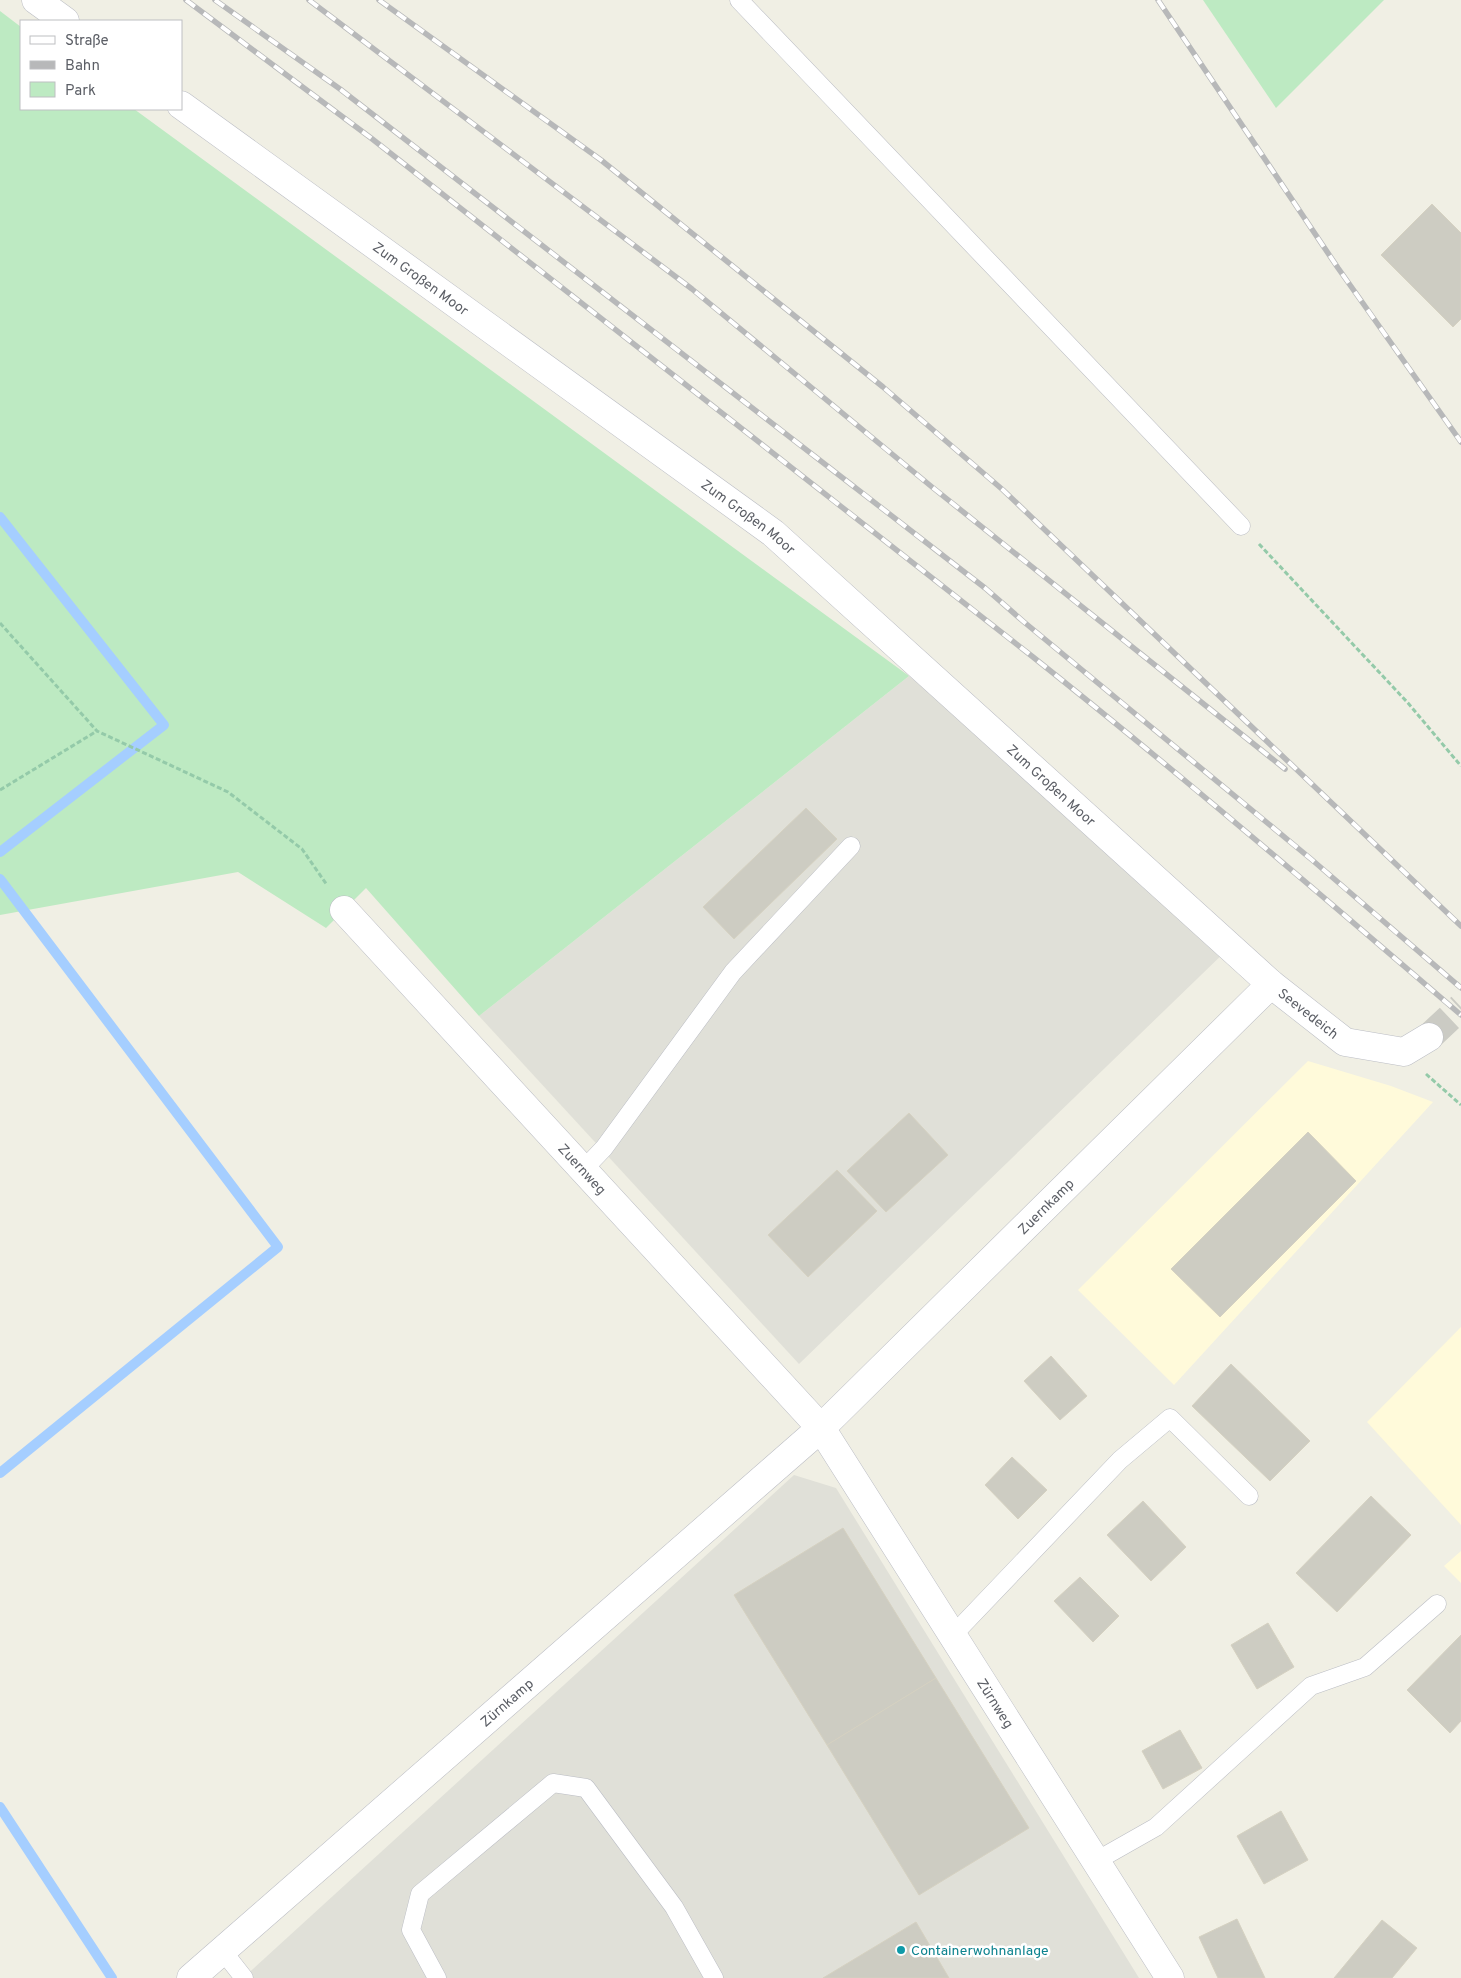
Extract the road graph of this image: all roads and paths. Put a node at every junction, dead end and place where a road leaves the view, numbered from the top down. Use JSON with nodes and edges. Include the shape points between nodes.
{"nodes":[{"id":1,"x":36,"y":0,"type":"edge"},
{"id":2,"x":739,"y":0,"type":"edge"},
{"id":3,"x":64,"y":20,"type":"edge"},
{"id":4,"x":182,"y":106,"type":"edge"},
{"id":5,"x":1241,"y":526,"type":"joint"},
{"id":6,"x":0,"y":623,"type":"edge"},
{"id":7,"x":97,"y":731,"type":"junction"},
{"id":8,"x":1461,"y":766,"type":"edge"},
{"id":9,"x":0,"y":790,"type":"edge"},
{"id":10,"x":851,"y":846,"type":"dead end"},
{"id":11,"x":344,"y":910,"type":"joint"},
{"id":12,"x":1271,"y":984,"type":"junction"},
{"id":13,"x":1430,"y":1037,"type":"tunnel mouth"},
{"id":14,"x":1404,"y":1052,"type":"junction"},
{"id":15,"x":1461,"y":1105,"type":"edge"},
{"id":16,"x":583,"y":1170,"type":"junction"},
{"id":17,"x":821,"y":1428,"type":"junction"},
{"id":18,"x":1249,"y":1496,"type":"dead end"},
{"id":19,"x":1437,"y":1604,"type":"dead end"},
{"id":20,"x":953,"y":1635,"type":"junction"},
{"id":21,"x":1096,"y":1861,"type":"junction"},
{"id":22,"x":222,"y":1950,"type":"junction"},
{"id":23,"x":191,"y":1978,"type":"edge"},
{"id":24,"x":244,"y":1978,"type":"edge"},
{"id":25,"x":437,"y":1978,"type":"edge"},
{"id":26,"x":714,"y":1978,"type":"edge"},
{"id":27,"x":1170,"y":1978,"type":"edge"}],
"edges":[{"from":1,"to":3,"type":"street"},
{"from":2,"to":5,"type":"lane"},
{"from":4,"to":12,"type":"street","name":"Zum Großen Moor","via":[[773,533]]},
{"from":5,"to":8,"type":"path","via":[[1408,703]]},
{"from":6,"to":7,"type":"path"},
{"from":7,"to":9,"type":"path"},
{"from":7,"to":11,"type":"path","via":[[228,792],[302,849]]},
{"from":10,"to":16,"type":"lane","via":[[734,972],[604,1148]]},
{"from":11,"to":16,"type":"street","name":"Zuernweg"},
{"from":12,"to":14,"type":"street","name":"Seevedeich","via":[[1345,1042]]},
{"from":12,"to":17,"type":"street","name":"Zuernkamp"},
{"from":13,"to":14,"type":"street"},
{"from":14,"to":15,"type":"path"},
{"from":16,"to":17,"type":"street","name":"Zuernweg"},
{"from":17,"to":20,"type":"street","name":"Zürnweg"},
{"from":17,"to":22,"type":"street","name":"Zürnkamp"},
{"from":18,"to":20,"type":"lane","via":[[1170,1418],[1120,1460]]},
{"from":19,"to":21,"type":"lane","via":[[1365,1667],[1311,1686],[1156,1827]]},
{"from":20,"to":21,"type":"street","name":"Zürnweg"},
{"from":21,"to":27,"type":"street","name":"Zürnweg"},
{"from":22,"to":23,"type":"street","name":"Zürnkamp"},
{"from":22,"to":24,"type":"lane"},
{"from":25,"to":26,"type":"lane","via":[[411,1930],[420,1894],[553,1782],[586,1788],[674,1907]]}]}
